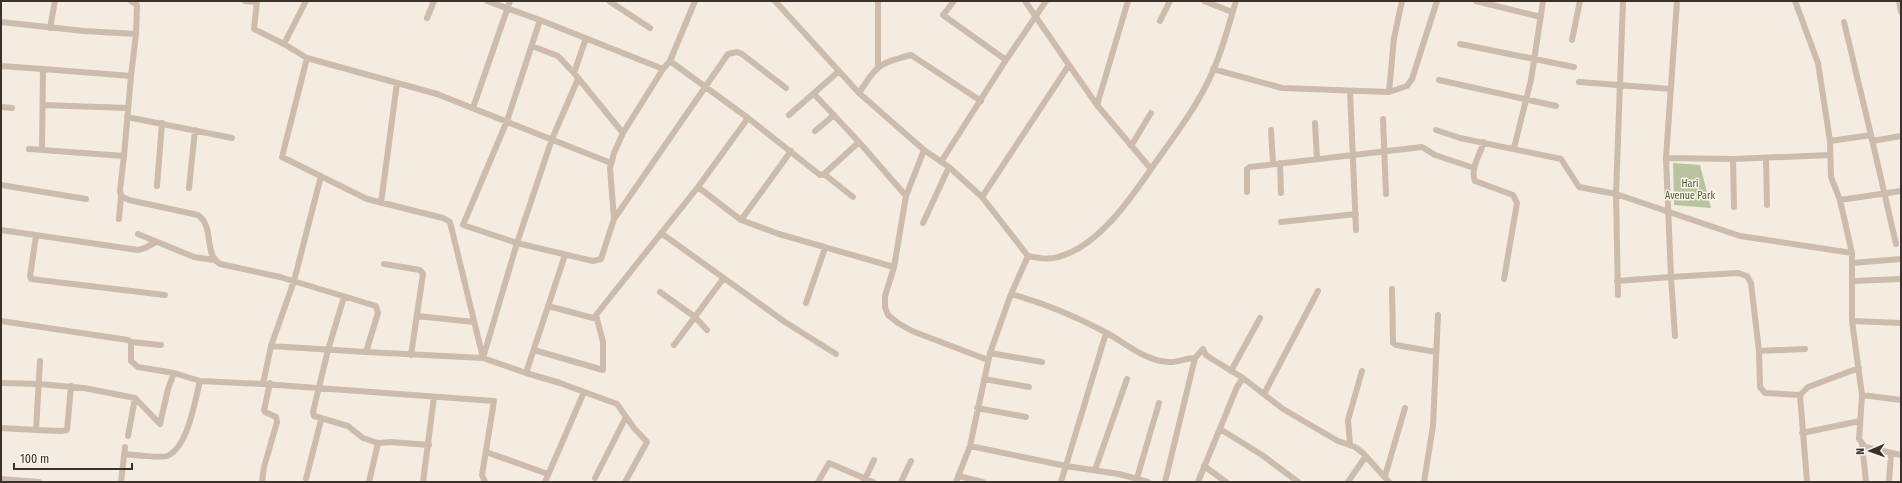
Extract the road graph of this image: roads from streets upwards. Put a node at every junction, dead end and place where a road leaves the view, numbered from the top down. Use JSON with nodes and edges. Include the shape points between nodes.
{"nodes":[{"id":1,"x":55,"y":1,"type":"edge"},
{"id":2,"x":131,"y":1,"type":"edge"},
{"id":3,"x":245,"y":1,"type":"edge"},
{"id":4,"x":306,"y":1,"type":"edge"},
{"id":5,"x":434,"y":1,"type":"edge"},
{"id":6,"x":487,"y":1,"type":"edge"},
{"id":7,"x":510,"y":1,"type":"edge"},
{"id":8,"x":609,"y":1,"type":"edge"},
{"id":9,"x":695,"y":1,"type":"edge"},
{"id":10,"x":775,"y":1,"type":"edge"},
{"id":11,"x":878,"y":1,"type":"edge"},
{"id":12,"x":954,"y":1,"type":"edge"},
{"id":13,"x":1025,"y":1,"type":"edge"},
{"id":14,"x":1046,"y":1,"type":"edge"},
{"id":15,"x":1128,"y":1,"type":"edge"},
{"id":16,"x":1170,"y":1,"type":"edge"},
{"id":17,"x":1204,"y":1,"type":"edge"},
{"id":18,"x":1236,"y":1,"type":"edge"},
{"id":19,"x":1402,"y":1,"type":"edge"},
{"id":20,"x":1436,"y":1,"type":"edge"},
{"id":21,"x":1476,"y":1,"type":"edge"},
{"id":22,"x":1544,"y":1,"type":"edge"},
{"id":23,"x":1580,"y":1,"type":"edge"},
{"id":24,"x":1623,"y":1,"type":"edge"},
{"id":25,"x":1677,"y":1,"type":"edge"},
{"id":26,"x":1795,"y":1,"type":"edge"},
{"id":27,"x":1899,"y":1,"type":"edge"},
{"id":28,"x":257,"y":2,"type":"edge"},
{"id":29,"x":508,"y":9,"type":"junction"},
{"id":30,"x":1232,"y":12,"type":"junction"},
{"id":31,"x":1901,"y":12,"type":"edge"},
{"id":32,"x":1036,"y":15,"type":"junction"},
{"id":33,"x":1541,"y":17,"type":"junction"},
{"id":34,"x":427,"y":18,"type":"dead end"},
{"id":35,"x":540,"y":20,"type":"junction"},
{"id":36,"x":1160,"y":21,"type":"dead end"},
{"id":37,"x":1,"y":22,"type":"edge"},
{"id":38,"x":1844,"y":22,"type":"dead end"},
{"id":39,"x":50,"y":28,"type":"junction"},
{"id":40,"x":650,"y":28,"type":"dead end"},
{"id":41,"x":136,"y":34,"type":"junction"},
{"id":42,"x":586,"y":38,"type":"junction"},
{"id":43,"x":1572,"y":40,"type":"dead end"},
{"id":44,"x":284,"y":44,"type":"junction"},
{"id":45,"x":1460,"y":44,"type":"dead end"},
{"id":46,"x":532,"y":46,"type":"junction"},
{"id":47,"x":308,"y":58,"type":"junction"},
{"id":48,"x":1006,"y":60,"type":"junction"},
{"id":49,"x":1534,"y":60,"type":"junction"},
{"id":50,"x":670,"y":61,"type":"junction"},
{"id":51,"x":1069,"y":65,"type":"junction"},
{"id":52,"x":1,"y":66,"type":"edge"},
{"id":53,"x":878,"y":66,"type":"junction"},
{"id":54,"x":1574,"y":67,"type":"dead end"},
{"id":55,"x":43,"y":69,"type":"junction"},
{"id":56,"x":663,"y":69,"type":"junction"},
{"id":57,"x":1214,"y":69,"type":"junction"},
{"id":58,"x":838,"y":71,"type":"junction"},
{"id":59,"x":574,"y":73,"type":"junction"},
{"id":60,"x":132,"y":76,"type":"junction"},
{"id":61,"x":578,"y":79,"type":"junction"},
{"id":62,"x":1439,"y":80,"type":"dead end"},
{"id":63,"x":1580,"y":82,"type":"dead end"},
{"id":64,"x":398,"y":83,"type":"junction"},
{"id":65,"x":1620,"y":85,"type":"junction"},
{"id":66,"x":705,"y":87,"type":"junction"},
{"id":67,"x":786,"y":88,"type":"dead end"},
{"id":68,"x":1671,"y":89,"type":"junction"},
{"id":69,"x":1350,"y":91,"type":"junction"},
{"id":70,"x":1389,"y":92,"type":"junction"},
{"id":71,"x":860,"y":93,"type":"junction"},
{"id":72,"x":814,"y":94,"type":"junction"},
{"id":73,"x":1526,"y":99,"type":"junction"},
{"id":74,"x":981,"y":101,"type":"junction"},
{"id":75,"x":43,"y":105,"type":"junction"},
{"id":76,"x":1096,"y":105,"type":"junction"},
{"id":77,"x":1556,"y":106,"type":"dead end"},
{"id":78,"x":1,"y":107,"type":"edge"},
{"id":79,"x":12,"y":108,"type":"dead end"},
{"id":80,"x":128,"y":108,"type":"junction"},
{"id":81,"x":473,"y":108,"type":"junction"},
{"id":82,"x":1151,"y":113,"type":"dead end"},
{"id":83,"x":789,"y":115,"type":"dead end"},
{"id":84,"x":834,"y":115,"type":"junction"},
{"id":85,"x":128,"y":117,"type":"junction"},
{"id":86,"x":748,"y":118,"type":"junction"},
{"id":87,"x":1383,"y":118,"type":"dead end"},
{"id":88,"x":508,"y":121,"type":"junction"},
{"id":89,"x":162,"y":123,"type":"junction"},
{"id":90,"x":1315,"y":123,"type":"dead end"},
{"id":91,"x":195,"y":130,"type":"junction"},
{"id":92,"x":1271,"y":130,"type":"dead end"},
{"id":93,"x":1436,"y":130,"type":"dead end"},
{"id":94,"x":815,"y":131,"type":"dead end"},
{"id":95,"x":623,"y":133,"type":"junction"},
{"id":96,"x":1901,"y":136,"type":"edge"},
{"id":97,"x":232,"y":138,"type":"dead end"},
{"id":98,"x":1872,"y":138,"type":"junction"},
{"id":99,"x":552,"y":139,"type":"junction"},
{"id":100,"x":1830,"y":141,"type":"junction"},
{"id":101,"x":859,"y":142,"type":"junction"},
{"id":102,"x":1484,"y":142,"type":"junction"},
{"id":103,"x":1131,"y":146,"type":"junction"},
{"id":104,"x":1514,"y":148,"type":"junction"},
{"id":105,"x":29,"y":149,"type":"dead end"},
{"id":106,"x":42,"y":150,"type":"junction"},
{"id":107,"x":924,"y":150,"type":"junction"},
{"id":108,"x":790,"y":151,"type":"junction"},
{"id":109,"x":1384,"y":152,"type":"junction"},
{"id":110,"x":1352,"y":155,"type":"junction"},
{"id":111,"x":124,"y":156,"type":"junction"},
{"id":112,"x":1830,"y":156,"type":"junction"},
{"id":113,"x":1666,"y":158,"type":"junction"},
{"id":114,"x":1766,"y":158,"type":"junction"},
{"id":115,"x":1317,"y":159,"type":"junction"},
{"id":116,"x":1733,"y":159,"type":"junction"},
{"id":117,"x":941,"y":162,"type":"junction"},
{"id":118,"x":611,"y":163,"type":"junction"},
{"id":119,"x":1273,"y":163,"type":"junction"},
{"id":120,"x":1280,"y":163,"type":"junction"},
{"id":121,"x":949,"y":167,"type":"junction"},
{"id":122,"x":1474,"y":168,"type":"junction"},
{"id":123,"x":1151,"y":169,"type":"junction"},
{"id":124,"x":824,"y":174,"type":"junction"},
{"id":125,"x":321,"y":176,"type":"junction"},
{"id":126,"x":1,"y":185,"type":"edge"},
{"id":127,"x":157,"y":186,"type":"dead end"},
{"id":128,"x":698,"y":187,"type":"junction"},
{"id":129,"x":189,"y":188,"type":"dead end"},
{"id":130,"x":1247,"y":192,"type":"dead end"},
{"id":131,"x":1901,"y":192,"type":"edge"},
{"id":132,"x":1281,"y":193,"type":"dead end"},
{"id":133,"x":1386,"y":194,"type":"dead end"},
{"id":134,"x":1616,"y":194,"type":"junction"},
{"id":135,"x":1886,"y":194,"type":"junction"},
{"id":136,"x":121,"y":196,"type":"junction"},
{"id":137,"x":906,"y":196,"type":"junction"},
{"id":138,"x":853,"y":197,"type":"dead end"},
{"id":139,"x":982,"y":197,"type":"junction"},
{"id":140,"x":86,"y":199,"type":"dead end"},
{"id":141,"x":1840,"y":200,"type":"junction"},
{"id":142,"x":381,"y":203,"type":"junction"},
{"id":143,"x":1767,"y":205,"type":"dead end"},
{"id":144,"x":1734,"y":207,"type":"dead end"},
{"id":145,"x":1667,"y":210,"type":"junction"},
{"id":146,"x":1356,"y":214,"type":"junction"},
{"id":147,"x":119,"y":218,"type":"dead end"},
{"id":148,"x":614,"y":219,"type":"junction"},
{"id":149,"x":741,"y":220,"type":"junction"},
{"id":150,"x":1282,"y":222,"type":"dead end"},
{"id":151,"x":923,"y":223,"type":"dead end"},
{"id":152,"x":1,"y":230,"type":"edge"},
{"id":153,"x":1356,"y":230,"type":"dead end"},
{"id":154,"x":661,"y":233,"type":"junction"},
{"id":155,"x":138,"y":234,"type":"dead end"},
{"id":156,"x":36,"y":236,"type":"junction"},
{"id":157,"x":156,"y":242,"type":"junction"},
{"id":158,"x":517,"y":243,"type":"junction"},
{"id":159,"x":1896,"y":244,"type":"dead end"},
{"id":160,"x":825,"y":248,"type":"junction"},
{"id":161,"x":1852,"y":253,"type":"junction"},
{"id":162,"x":565,"y":255,"type":"junction"},
{"id":163,"x":1028,"y":256,"type":"junction"},
{"id":164,"x":1901,"y":259,"type":"edge"},
{"id":165,"x":214,"y":260,"type":"junction"},
{"id":166,"x":1852,"y":263,"type":"junction"},
{"id":167,"x":384,"y":264,"type":"dead end"},
{"id":168,"x":894,"y":267,"type":"junction"},
{"id":169,"x":1671,"y":276,"type":"junction"},
{"id":170,"x":723,"y":279,"type":"junction"},
{"id":171,"x":1504,"y":279,"type":"dead end"},
{"id":172,"x":1901,"y":280,"type":"edge"},
{"id":173,"x":294,"y":281,"type":"junction"},
{"id":174,"x":1617,"y":281,"type":"junction"},
{"id":175,"x":1853,"y":281,"type":"junction"},
{"id":176,"x":1392,"y":289,"type":"dead end"},
{"id":177,"x":1318,"y":291,"type":"dead end"},
{"id":178,"x":660,"y":292,"type":"dead end"},
{"id":179,"x":1011,"y":294,"type":"junction"},
{"id":180,"x":165,"y":295,"type":"dead end"},
{"id":181,"x":1618,"y":295,"type":"dead end"},
{"id":182,"x":344,"y":297,"type":"junction"},
{"id":183,"x":806,"y":303,"type":"dead end"},
{"id":184,"x":548,"y":306,"type":"junction"},
{"id":185,"x":1438,"y":315,"type":"dead end"},
{"id":186,"x":417,"y":316,"type":"junction"},
{"id":187,"x":695,"y":317,"type":"junction"},
{"id":188,"x":1260,"y":318,"type":"dead end"},
{"id":189,"x":597,"y":319,"type":"junction"},
{"id":190,"x":1,"y":321,"type":"edge"},
{"id":191,"x":1852,"y":321,"type":"junction"},
{"id":192,"x":474,"y":322,"type":"junction"},
{"id":193,"x":1901,"y":323,"type":"edge"},
{"id":194,"x":707,"y":330,"type":"dead end"},
{"id":195,"x":1106,"y":333,"type":"junction"},
{"id":196,"x":1675,"y":336,"type":"dead end"},
{"id":197,"x":131,"y":342,"type":"junction"},
{"id":198,"x":161,"y":345,"type":"dead end"},
{"id":199,"x":674,"y":345,"type":"dead end"},
{"id":200,"x":271,"y":346,"type":"junction"},
{"id":201,"x":1805,"y":349,"type":"dead end"},
{"id":202,"x":328,"y":350,"type":"junction"},
{"id":203,"x":534,"y":350,"type":"junction"},
{"id":204,"x":1759,"y":351,"type":"junction"},
{"id":205,"x":366,"y":352,"type":"junction"},
{"id":206,"x":1436,"y":352,"type":"junction"},
{"id":207,"x":836,"y":354,"type":"dead end"},
{"id":208,"x":411,"y":355,"type":"junction"},
{"id":209,"x":989,"y":357,"type":"junction"},
{"id":210,"x":483,"y":358,"type":"junction"},
{"id":211,"x":1195,"y":358,"type":"junction"},
{"id":212,"x":40,"y":361,"type":"dead end"},
{"id":213,"x":1042,"y":362,"type":"dead end"},
{"id":214,"x":1859,"y":368,"type":"junction"},
{"id":215,"x":1231,"y":371,"type":"junction"},
{"id":216,"x":1362,"y":371,"type":"dead end"},
{"id":217,"x":174,"y":373,"type":"junction"},
{"id":218,"x":526,"y":373,"type":"junction"},
{"id":219,"x":1242,"y":378,"type":"junction"},
{"id":220,"x":984,"y":379,"type":"junction"},
{"id":221,"x":1128,"y":379,"type":"dead end"},
{"id":222,"x":200,"y":381,"type":"junction"},
{"id":223,"x":1,"y":383,"type":"edge"},
{"id":224,"x":270,"y":383,"type":"junction"},
{"id":225,"x":39,"y":384,"type":"junction"},
{"id":226,"x":263,"y":384,"type":"junction"},
{"id":227,"x":71,"y":386,"type":"junction"},
{"id":228,"x":1029,"y":387,"type":"dead end"},
{"id":229,"x":319,"y":388,"type":"junction"},
{"id":230,"x":584,"y":392,"type":"junction"},
{"id":231,"x":1264,"y":394,"type":"junction"},
{"id":232,"x":1800,"y":394,"type":"junction"},
{"id":233,"x":1862,"y":395,"type":"junction"},
{"id":234,"x":434,"y":397,"type":"junction"},
{"id":235,"x":136,"y":398,"type":"junction"},
{"id":236,"x":1901,"y":400,"type":"edge"},
{"id":237,"x":1159,"y":403,"type":"dead end"},
{"id":238,"x":978,"y":408,"type":"junction"},
{"id":239,"x":1405,"y":408,"type":"dead end"},
{"id":240,"x":626,"y":416,"type":"junction"},
{"id":241,"x":1026,"y":417,"type":"dead end"},
{"id":242,"x":321,"y":420,"type":"junction"},
{"id":243,"x":1860,"y":421,"type":"junction"},
{"id":244,"x":1,"y":428,"type":"edge"},
{"id":245,"x":1220,"y":429,"type":"junction"},
{"id":246,"x":36,"y":430,"type":"junction"},
{"id":247,"x":1802,"y":433,"type":"junction"},
{"id":248,"x":128,"y":436,"type":"dead end"},
{"id":249,"x":378,"y":442,"type":"junction"},
{"id":250,"x":1862,"y":444,"type":"junction"},
{"id":251,"x":429,"y":445,"type":"junction"},
{"id":252,"x":1350,"y":445,"type":"junction"},
{"id":253,"x":970,"y":446,"type":"junction"},
{"id":254,"x":125,"y":447,"type":"dead end"},
{"id":255,"x":486,"y":452,"type":"junction"},
{"id":256,"x":1891,"y":453,"type":"junction"},
{"id":257,"x":124,"y":454,"type":"junction"},
{"id":258,"x":1901,"y":455,"type":"edge"},
{"id":259,"x":1366,"y":456,"type":"junction"},
{"id":260,"x":874,"y":460,"type":"dead end"},
{"id":261,"x":911,"y":461,"type":"dead end"},
{"id":262,"x":1066,"y":466,"type":"junction"},
{"id":263,"x":1204,"y":466,"type":"junction"},
{"id":264,"x":1095,"y":470,"type":"junction"},
{"id":265,"x":548,"y":474,"type":"junction"},
{"id":266,"x":1119,"y":474,"type":"junction"},
{"id":267,"x":595,"y":478,"type":"dead end"},
{"id":268,"x":1137,"y":478,"type":"junction"},
{"id":269,"x":1,"y":479,"type":"edge"},
{"id":270,"x":306,"y":479,"type":"dead end"},
{"id":271,"x":957,"y":479,"type":"edge"},
{"id":272,"x":864,"y":480,"type":"edge"},
{"id":273,"x":1387,"y":480,"type":"edge"},
{"id":274,"x":39,"y":482,"type":"edge"},
{"id":275,"x":121,"y":482,"type":"edge"},
{"id":276,"x":262,"y":482,"type":"edge"},
{"id":277,"x":369,"y":482,"type":"edge"},
{"id":278,"x":423,"y":482,"type":"edge"},
{"id":279,"x":485,"y":482,"type":"edge"},
{"id":280,"x":545,"y":482,"type":"edge"},
{"id":281,"x":625,"y":482,"type":"edge"},
{"id":282,"x":818,"y":482,"type":"edge"},
{"id":283,"x":873,"y":482,"type":"edge"},
{"id":284,"x":900,"y":482,"type":"edge"},
{"id":285,"x":983,"y":482,"type":"edge"},
{"id":286,"x":1061,"y":482,"type":"edge"},
{"id":287,"x":1117,"y":482,"type":"edge"},
{"id":288,"x":1148,"y":482,"type":"edge"},
{"id":289,"x":1165,"y":482,"type":"edge"},
{"id":290,"x":1198,"y":482,"type":"edge"},
{"id":291,"x":1226,"y":482,"type":"edge"},
{"id":292,"x":1298,"y":482,"type":"edge"},
{"id":293,"x":1348,"y":482,"type":"edge"},
{"id":294,"x":1424,"y":482,"type":"edge"},
{"id":295,"x":1807,"y":482,"type":"edge"},
{"id":296,"x":1866,"y":482,"type":"edge"},
{"id":297,"x":1889,"y":482,"type":"edge"}],
"edges":[{"from":1,"to":39,"type":"street"},
{"from":2,"to":41,"type":"street","via":[[137,5]]},
{"from":3,"to":28,"type":"street"},
{"from":4,"to":44,"type":"street"},
{"from":5,"to":34,"type":"street"},
{"from":6,"to":29,"type":"street"},
{"from":7,"to":29,"type":"street"},
{"from":8,"to":40,"type":"street"},
{"from":9,"to":50,"type":"street"},
{"from":10,"to":58,"type":"street"},
{"from":11,"to":53,"type":"street"},
{"from":12,"to":48,"type":"street","via":[[943,15]]},
{"from":13,"to":32,"type":"street"},
{"from":14,"to":32,"type":"street"},
{"from":15,"to":76,"type":"street"},
{"from":16,"to":36,"type":"street"},
{"from":17,"to":30,"type":"street"},
{"from":18,"to":30,"type":"street"},
{"from":19,"to":70,"type":"street","via":[[1394,38]]},
{"from":20,"to":70,"type":"street","via":[[1412,79],[1407,86]]},
{"from":21,"to":33,"type":"street"},
{"from":22,"to":33,"type":"street"},
{"from":23,"to":43,"type":"street"},
{"from":24,"to":65,"type":"street"},
{"from":25,"to":68,"type":"street"},
{"from":26,"to":100,"type":"street","via":[[1818,63]]},
{"from":27,"to":31,"type":"street"},
{"from":28,"to":44,"type":"street","via":[[254,29]]},
{"from":29,"to":35,"type":"street"},
{"from":29,"to":81,"type":"street"},
{"from":30,"to":57,"type":"street"},
{"from":32,"to":48,"type":"street"},
{"from":32,"to":51,"type":"street"},
{"from":33,"to":49,"type":"street"},
{"from":35,"to":42,"type":"street"},
{"from":35,"to":46,"type":"street"},
{"from":37,"to":39,"type":"street"},
{"from":38,"to":98,"type":"street"},
{"from":39,"to":41,"type":"street"},
{"from":41,"to":60,"type":"street"},
{"from":42,"to":56,"type":"street"},
{"from":42,"to":59,"type":"street"},
{"from":44,"to":47,"type":"street"},
{"from":45,"to":49,"type":"street"},
{"from":46,"to":59,"type":"street","via":[[558,56]]},
{"from":46,"to":88,"type":"street"},
{"from":47,"to":64,"type":"street"},
{"from":47,"to":125,"type":"street","via":[[282,157]]},
{"from":48,"to":74,"type":"street"},
{"from":49,"to":54,"type":"street"},
{"from":49,"to":73,"type":"street"},
{"from":50,"to":56,"type":"street"},
{"from":50,"to":66,"type":"street"},
{"from":51,"to":76,"type":"street"},
{"from":51,"to":139,"type":"street"},
{"from":52,"to":55,"type":"street"},
{"from":53,"to":71,"type":"street"},
{"from":53,"to":74,"type":"street","via":[[911,55]]},
{"from":55,"to":60,"type":"street"},
{"from":55,"to":75,"type":"street"},
{"from":56,"to":95,"type":"street"},
{"from":57,"to":69,"type":"street","via":[[1282,88]]},
{"from":57,"to":123,"type":"street","via":[[1191,112]]},
{"from":58,"to":71,"type":"street"},
{"from":58,"to":72,"type":"street"},
{"from":59,"to":61,"type":"street"},
{"from":60,"to":80,"type":"street"},
{"from":61,"to":95,"type":"street"},
{"from":61,"to":99,"type":"street"},
{"from":62,"to":73,"type":"street"},
{"from":63,"to":65,"type":"street"},
{"from":64,"to":81,"type":"street"},
{"from":64,"to":142,"type":"street"},
{"from":65,"to":68,"type":"street"},
{"from":65,"to":134,"type":"street"},
{"from":66,"to":67,"type":"street","via":[[728,54],[737,52]]},
{"from":66,"to":86,"type":"street"},
{"from":66,"to":148,"type":"street"},
{"from":68,"to":113,"type":"street"},
{"from":69,"to":70,"type":"street"},
{"from":69,"to":110,"type":"street"},
{"from":71,"to":107,"type":"street"},
{"from":72,"to":83,"type":"street"},
{"from":72,"to":84,"type":"street"},
{"from":73,"to":77,"type":"street"},
{"from":73,"to":104,"type":"street"},
{"from":74,"to":117,"type":"street"},
{"from":75,"to":80,"type":"street"},
{"from":75,"to":106,"type":"street"},
{"from":76,"to":103,"type":"street"},
{"from":78,"to":79,"type":"street"},
{"from":80,"to":85,"type":"street"},
{"from":81,"to":88,"type":"street"},
{"from":82,"to":103,"type":"street"},
{"from":84,"to":94,"type":"street"},
{"from":84,"to":101,"type":"street"},
{"from":85,"to":89,"type":"street"},
{"from":85,"to":111,"type":"street"},
{"from":86,"to":108,"type":"street"},
{"from":86,"to":128,"type":"street"},
{"from":87,"to":109,"type":"street"},
{"from":88,"to":99,"type":"street"},
{"from":88,"to":158,"type":"street","via":[[463,224]]},
{"from":89,"to":91,"type":"street"},
{"from":89,"to":127,"type":"street"},
{"from":90,"to":115,"type":"street"},
{"from":91,"to":97,"type":"street"},
{"from":91,"to":129,"type":"street"},
{"from":92,"to":119,"type":"street"},
{"from":93,"to":102,"type":"street"},
{"from":95,"to":118,"type":"street"},
{"from":96,"to":98,"type":"street"},
{"from":98,"to":100,"type":"street"},
{"from":98,"to":135,"type":"street"},
{"from":99,"to":118,"type":"street"},
{"from":99,"to":158,"type":"street"},
{"from":100,"to":112,"type":"street"},
{"from":101,"to":124,"type":"street"},
{"from":101,"to":137,"type":"street"},
{"from":102,"to":104,"type":"street"},
{"from":102,"to":122,"type":"street"},
{"from":103,"to":123,"type":"street"},
{"from":104,"to":134,"type":"street","via":[[1561,159],[1579,187]]},
{"from":105,"to":106,"type":"street"},
{"from":106,"to":111,"type":"street"},
{"from":107,"to":117,"type":"street"},
{"from":107,"to":137,"type":"street"},
{"from":108,"to":124,"type":"street","via":[[820,175]]},
{"from":108,"to":149,"type":"street"},
{"from":109,"to":110,"type":"street"},
{"from":109,"to":122,"type":"street","via":[[1422,147],[1435,155]]},
{"from":109,"to":133,"type":"street"},
{"from":110,"to":115,"type":"street"},
{"from":110,"to":146,"type":"street"},
{"from":111,"to":136,"type":"street"},
{"from":112,"to":114,"type":"street"},
{"from":112,"to":141,"type":"street","via":[[1831,177]]},
{"from":113,"to":116,"type":"street"},
{"from":113,"to":145,"type":"street"},
{"from":114,"to":116,"type":"street"},
{"from":114,"to":143,"type":"street"},
{"from":115,"to":120,"type":"street"},
{"from":116,"to":144,"type":"street"},
{"from":117,"to":121,"type":"street"},
{"from":118,"to":148,"type":"street"},
{"from":119,"to":120,"type":"street"},
{"from":119,"to":130,"type":"street","via":[[1250,166],[1247,169]]},
{"from":120,"to":132,"type":"street"},
{"from":121,"to":139,"type":"street"},
{"from":121,"to":151,"type":"street"},
{"from":122,"to":171,"type":"street","via":[[1475,181],[1515,198],[1516,208]]},
{"from":123,"to":163,"type":"street","via":[[1131,198],[1106,226],[1088,241],[1058,257],[1044,259]]},
{"from":124,"to":138,"type":"street"},
{"from":125,"to":142,"type":"street","via":[[367,199]]},
{"from":125,"to":173,"type":"street"},
{"from":126,"to":140,"type":"street"},
{"from":128,"to":149,"type":"street"},
{"from":128,"to":154,"type":"street"},
{"from":131,"to":135,"type":"street"},
{"from":134,"to":145,"type":"street"},
{"from":134,"to":174,"type":"street"},
{"from":135,"to":141,"type":"street"},
{"from":135,"to":159,"type":"street"},
{"from":136,"to":147,"type":"street"},
{"from":136,"to":165,"type":"street","via":[[198,215],[205,221]]},
{"from":137,"to":168,"type":"street"},
{"from":139,"to":163,"type":"street"},
{"from":141,"to":161,"type":"street"},
{"from":142,"to":192,"type":"street","via":[[450,222]]},
{"from":145,"to":161,"type":"street","via":[[1740,236]]},
{"from":145,"to":169,"type":"street"},
{"from":146,"to":150,"type":"street"},
{"from":146,"to":153,"type":"street"},
{"from":148,"to":162,"type":"street","via":[[601,259],[592,261]]},
{"from":149,"to":160,"type":"street"},
{"from":152,"to":156,"type":"street"},
{"from":154,"to":170,"type":"street"},
{"from":154,"to":189,"type":"street","via":[[596,315]]},
{"from":155,"to":157,"type":"street"},
{"from":156,"to":157,"type":"street","via":[[138,250]]},
{"from":156,"to":180,"type":"street","via":[[30,276],[32,279]]},
{"from":157,"to":165,"type":"street","via":[[194,257]]},
{"from":158,"to":162,"type":"street"},
{"from":158,"to":210,"type":"street"},
{"from":160,"to":168,"type":"street"},
{"from":160,"to":183,"type":"street"},
{"from":161,"to":166,"type":"street"},
{"from":162,"to":184,"type":"street"},
{"from":163,"to":179,"type":"street"},
{"from":164,"to":166,"type":"street"},
{"from":165,"to":173,"type":"street","via":[[231,267]]},
{"from":166,"to":175,"type":"street"},
{"from":167,"to":186,"type":"street","via":[[422,272]]},
{"from":168,"to":209,"type":"street","via":[[885,296],[888,315],[912,331]]},
{"from":169,"to":174,"type":"street"},
{"from":169,"to":196,"type":"street"},
{"from":169,"to":204,"type":"street","via":[[1738,273],[1747,276],[1751,282]]},
{"from":170,"to":187,"type":"street"},
{"from":170,"to":207,"type":"street"},
{"from":172,"to":175,"type":"street"},
{"from":173,"to":182,"type":"street"},
{"from":173,"to":200,"type":"street"},
{"from":174,"to":181,"type":"street"},
{"from":175,"to":191,"type":"street"},
{"from":176,"to":206,"type":"street","via":[[1393,343]]},
{"from":177,"to":231,"type":"street"},
{"from":178,"to":187,"type":"street"},
{"from":179,"to":195,"type":"street","via":[[1034,300]]},
{"from":179,"to":209,"type":"street"},
{"from":182,"to":202,"type":"street"},
{"from":182,"to":205,"type":"street","via":[[372,304],[377,308],[378,313]]},
{"from":184,"to":189,"type":"street"},
{"from":184,"to":203,"type":"street"},
{"from":185,"to":206,"type":"street"},
{"from":186,"to":192,"type":"street"},
{"from":186,"to":208,"type":"street"},
{"from":187,"to":194,"type":"street"},
{"from":187,"to":199,"type":"street"},
{"from":188,"to":215,"type":"street"},
{"from":189,"to":203,"type":"street","via":[[603,342],[603,370]]},
{"from":190,"to":197,"type":"street"},
{"from":191,"to":193,"type":"street"},
{"from":191,"to":214,"type":"street"},
{"from":192,"to":210,"type":"street"},
{"from":195,"to":211,"type":"street","via":[[1146,357],[1168,362]]},
{"from":195,"to":262,"type":"street"},
{"from":197,"to":198,"type":"street"},
{"from":197,"to":217,"type":"street","via":[[131,361],[135,365]]},
{"from":200,"to":202,"type":"street"},
{"from":200,"to":226,"type":"street"},
{"from":201,"to":204,"type":"street"},
{"from":202,"to":205,"type":"street"},
{"from":202,"to":229,"type":"street"},
{"from":203,"to":218,"type":"street"},
{"from":204,"to":232,"type":"street","via":[[1760,388],[1766,393]]},
{"from":205,"to":208,"type":"street"},
{"from":206,"to":294,"type":"street","via":[[1433,426]]},
{"from":208,"to":210,"type":"street"},
{"from":209,"to":213,"type":"street"},
{"from":209,"to":220,"type":"street"},
{"from":210,"to":218,"type":"street"},
{"from":211,"to":215,"type":"street","via":[[1203,349],[1206,355]]},
{"from":211,"to":289,"type":"street"},
{"from":212,"to":225,"type":"street"},
{"from":214,"to":232,"type":"street","via":[[1808,387]]},
{"from":214,"to":233,"type":"street"},
{"from":215,"to":219,"type":"street"},
{"from":216,"to":252,"type":"street","via":[[1348,420]]},
{"from":217,"to":222,"type":"street"},
{"from":217,"to":235,"type":"street","via":[[160,424]]},
{"from":218,"to":230,"type":"street"},
{"from":219,"to":231,"type":"street"},
{"from":219,"to":245,"type":"street"},
{"from":220,"to":228,"type":"street"},
{"from":220,"to":238,"type":"street"},
{"from":221,"to":264,"type":"street"},
{"from":222,"to":226,"type":"street"},
{"from":222,"to":257,"type":"street","via":[[188,428],[170,455],[162,457]]},
{"from":223,"to":225,"type":"street"},
{"from":224,"to":226,"type":"street"},
{"from":224,"to":229,"type":"street"},
{"from":224,"to":276,"type":"street","via":[[264,410],[276,417],[277,422]]},
{"from":225,"to":227,"type":"street"},
{"from":225,"to":246,"type":"street"},
{"from":227,"to":235,"type":"street"},
{"from":227,"to":246,"type":"street","via":[[67,430]]},
{"from":229,"to":234,"type":"street"},
{"from":229,"to":242,"type":"street","via":[[313,414]]},
{"from":230,"to":240,"type":"street","via":[[617,404]]},
{"from":230,"to":265,"type":"street"},
{"from":231,"to":252,"type":"street","via":[[1318,430]]},
{"from":232,"to":247,"type":"street"},
{"from":233,"to":236,"type":"street"},
{"from":233,"to":243,"type":"street"},
{"from":234,"to":251,"type":"street"},
{"from":234,"to":255,"type":"street","via":[[494,401]]},
{"from":235,"to":248,"type":"street"},
{"from":237,"to":268,"type":"street"},
{"from":238,"to":241,"type":"street"},
{"from":238,"to":253,"type":"street"},
{"from":239,"to":273,"type":"street"},
{"from":240,"to":267,"type":"street"},
{"from":240,"to":281,"type":"street","via":[[647,442]]},
{"from":242,"to":249,"type":"street","via":[[348,426],[363,438]]},
{"from":242,"to":270,"type":"street"},
{"from":243,"to":247,"type":"street"},
{"from":243,"to":250,"type":"street","via":[[1859,439]]},
{"from":244,"to":246,"type":"street"},
{"from":245,"to":263,"type":"street"},
{"from":245,"to":292,"type":"street"},
{"from":247,"to":295,"type":"street"},
{"from":249,"to":251,"type":"street"},
{"from":249,"to":277,"type":"street"},
{"from":250,"to":256,"type":"street"},
{"from":250,"to":296,"type":"street"},
{"from":251,"to":278,"type":"street"},
{"from":252,"to":259,"type":"street"},
{"from":253,"to":262,"type":"street"},
{"from":253,"to":271,"type":"street"},
{"from":254,"to":257,"type":"street"},
{"from":255,"to":265,"type":"street"},
{"from":255,"to":279,"type":"street","via":[[482,475]]},
{"from":256,"to":258,"type":"street"},
{"from":256,"to":297,"type":"street"},
{"from":257,"to":275,"type":"street"},
{"from":259,"to":273,"type":"street"},
{"from":259,"to":293,"type":"street"},
{"from":260,"to":272,"type":"street"},
{"from":261,"to":284,"type":"street"},
{"from":262,"to":264,"type":"street"},
{"from":262,"to":286,"type":"street"},
{"from":263,"to":290,"type":"street"},
{"from":263,"to":291,"type":"street"},
{"from":264,"to":266,"type":"street"},
{"from":265,"to":280,"type":"street"},
{"from":266,"to":268,"type":"street"},
{"from":266,"to":287,"type":"street"},
{"from":268,"to":288,"type":"street"},
{"from":269,"to":274,"type":"street"},
{"from":271,"to":285,"type":"street"},
{"from":272,"to":282,"type":"street","via":[[829,463]]},
{"from":272,"to":283,"type":"street"}]}
